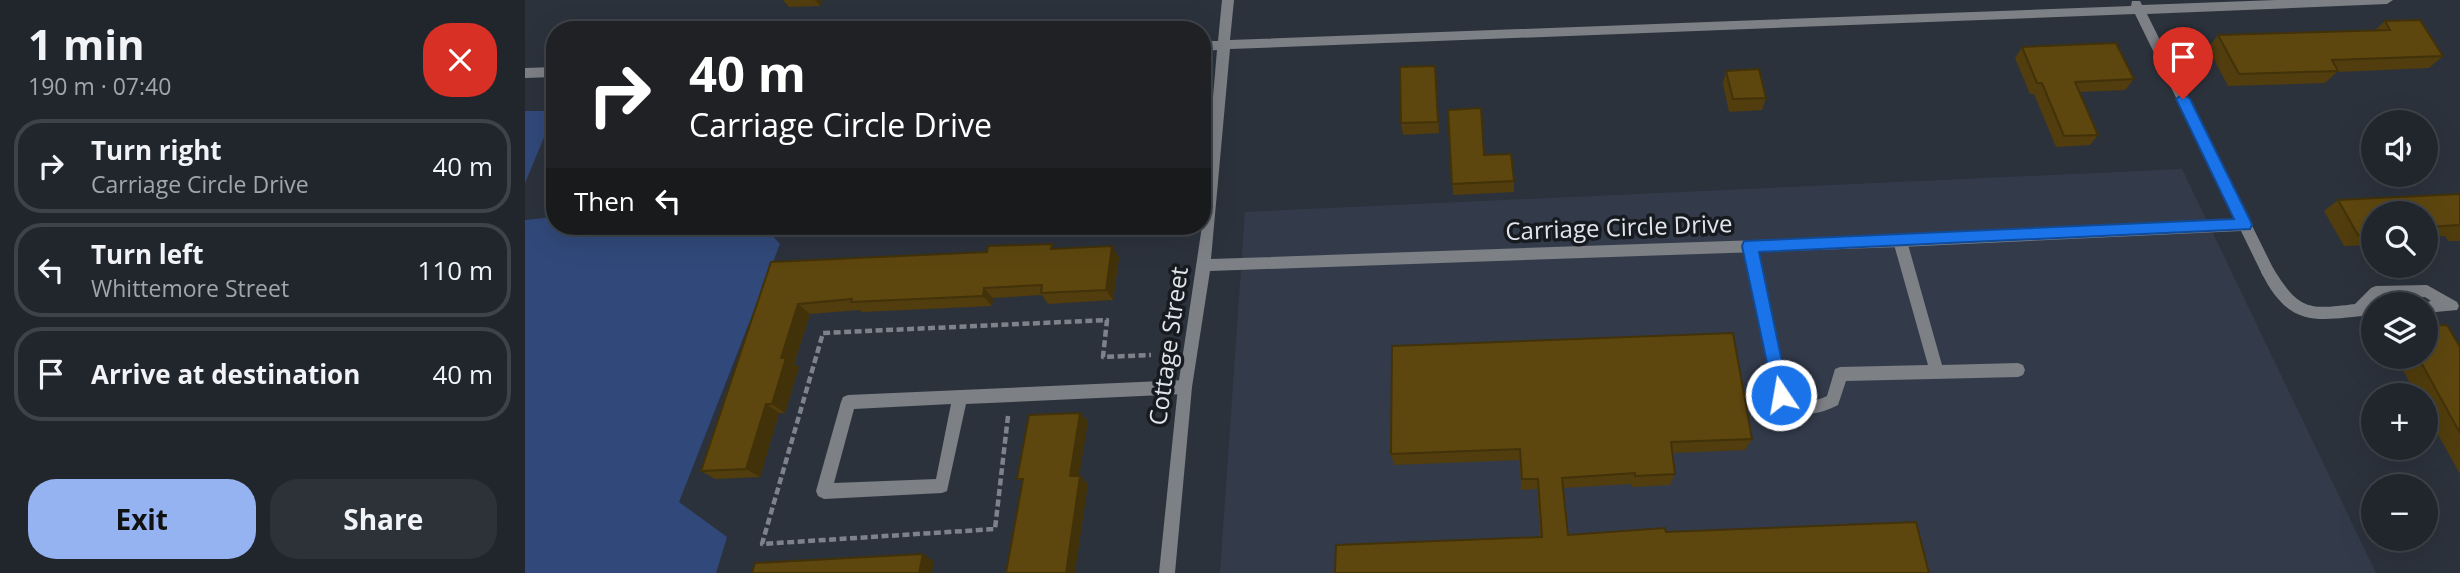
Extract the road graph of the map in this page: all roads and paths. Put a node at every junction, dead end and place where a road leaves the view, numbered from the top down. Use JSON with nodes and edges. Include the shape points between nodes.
{"nodes":[{"id":1,"x":1228,"y":0,"type":"edge"},
{"id":2,"x":2387,"y":0,"type":"edge"},
{"id":3,"x":2136,"y":5,"type":"edge"},
{"id":4,"x":1211,"y":46,"type":"edge"},
{"id":5,"x":1224,"y":46,"type":"junction"},
{"id":6,"x":546,"y":72,"type":"edge"},
{"id":7,"x":525,"y":73,"type":"edge"},
{"id":8,"x":1211,"y":188,"type":"edge"},
{"id":9,"x":2245,"y":225,"type":"junction"},
{"id":10,"x":1207,"y":235,"type":"edge"},
{"id":11,"x":1901,"y":241,"type":"junction"},
{"id":12,"x":1750,"y":246,"type":"junction"},
{"id":13,"x":1204,"y":265,"type":"junction"},
{"id":14,"x":2376,"y":292,"type":"edge"},
{"id":15,"x":2429,"y":292,"type":"edge"},
{"id":16,"x":2438,"y":297,"type":"edge"},
{"id":17,"x":2456,"y":306,"type":"edge"},
{"id":18,"x":2438,"y":307,"type":"edge"},
{"id":19,"x":2361,"y":311,"type":"edge"},
{"id":20,"x":2018,"y":370,"type":"dead end"},
{"id":21,"x":1937,"y":372,"type":"junction"},
{"id":22,"x":1185,"y":387,"type":"junction"},
{"id":23,"x":960,"y":397,"type":"junction"},
{"id":24,"x":1167,"y":573,"type":"edge"}],
"edges":[{"from":1,"to":5,"type":"street","name":"Cottage Street"},
{"from":2,"to":3,"type":"street"},
{"from":3,"to":5,"type":"street"},
{"from":3,"to":9,"type":"street"},
{"from":4,"to":5,"type":"street"},
{"from":5,"to":8,"type":"street","name":"Cottage Street"},
{"from":6,"to":7,"type":"street"},
{"from":9,"to":11,"type":"street","name":"Carriage Circle Drive"},
{"from":9,"to":19,"type":"street","via":[[2280,294],[2295,308],[2321,316]]},
{"from":10,"to":13,"type":"street","name":"Cottage Street"},
{"from":11,"to":12,"type":"street","name":"Carriage Circle Drive"},
{"from":11,"to":21,"type":"street"},
{"from":12,"to":13,"type":"street","name":"Carriage Circle Drive"},
{"from":12,"to":21,"type":"street","via":[[1781,395],[1797,407],[1817,410],[1833,400],[1840,374]]},
{"from":13,"to":22,"type":"street","name":"Cottage Street"},
{"from":14,"to":15,"type":"street"},
{"from":16,"to":17,"type":"street"},
{"from":17,"to":18,"type":"street"},
{"from":20,"to":21,"type":"street"},
{"from":22,"to":23,"type":"street"},
{"from":22,"to":24,"type":"street","name":"Cottage Street"},
{"from":23,"to":23,"type":"street","via":[[848,402],[824,491],[942,486]]}]}
